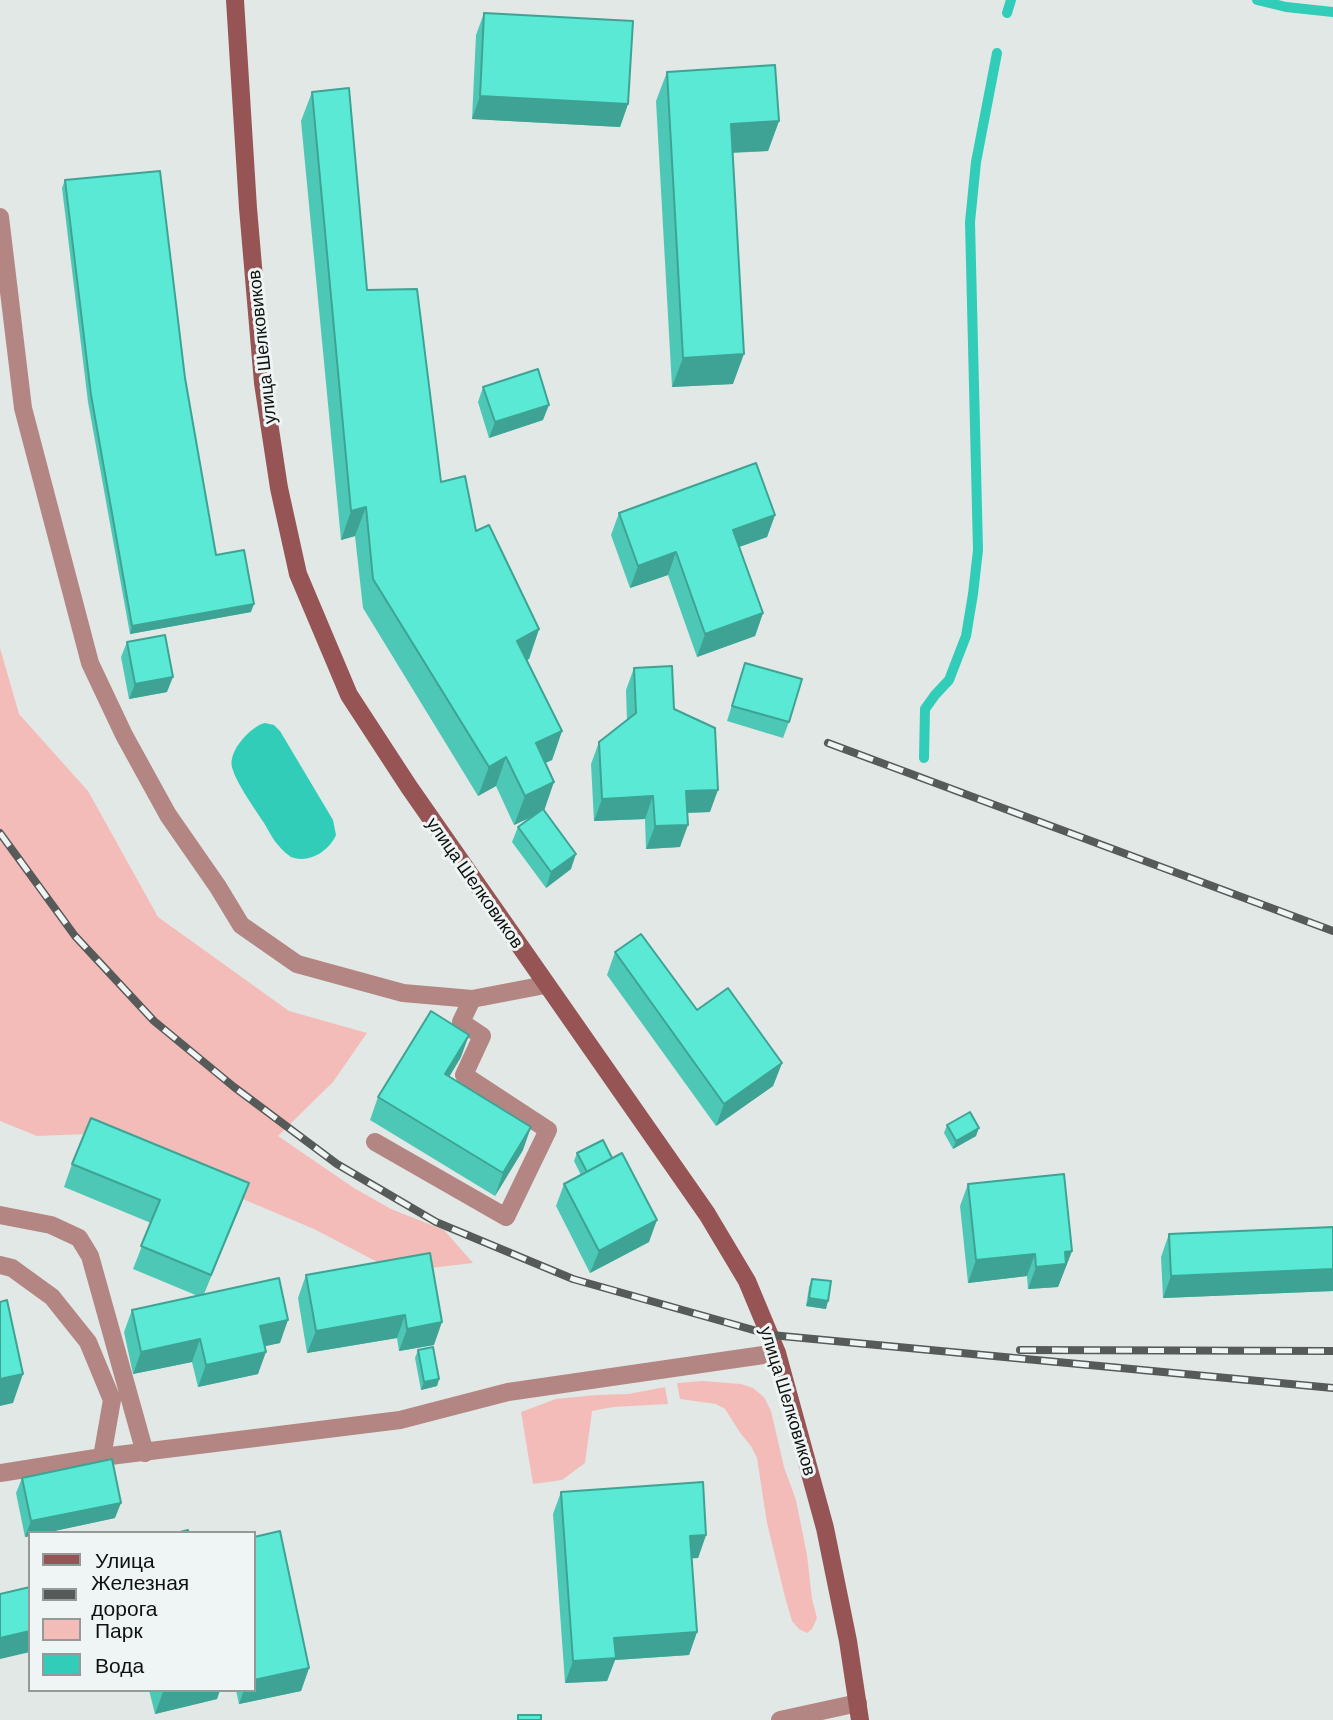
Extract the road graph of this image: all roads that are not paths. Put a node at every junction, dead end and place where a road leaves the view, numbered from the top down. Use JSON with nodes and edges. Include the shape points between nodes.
{"nodes":[{"id":1,"x":236,"y":0,"type":"edge"},
{"id":2,"x":0,"y":217,"type":"edge"},
{"id":3,"x":545,"y":985,"type":"junction"},
{"id":4,"x":472,"y":999,"type":"junction"},
{"id":5,"x":375,"y":1142,"type":"dead end"},
{"id":6,"x":0,"y":1215,"type":"edge"},
{"id":7,"x":0,"y":1265,"type":"edge"},
{"id":8,"x":777,"y":1353,"type":"junction"},
{"id":9,"x":145,"y":1453,"type":"junction"},
{"id":10,"x":102,"y":1457,"type":"junction"},
{"id":11,"x":0,"y":1473,"type":"edge"},
{"id":12,"x":859,"y":1712,"type":"edge"},
{"id":13,"x":780,"y":1720,"type":"edge"}],
"edges":[{"from":1,"to":3,"type":"street","name":"улица Шелковиков","via":[[263,383],[298,574],[349,695]]},
{"from":2,"to":4,"type":"street","via":[[23,408],[90,663],[168,815],[241,925],[297,964],[403,993]]},
{"from":3,"to":4,"type":"street"},
{"from":3,"to":8,"type":"street","name":"улица Шелковиков","via":[[707,1214],[747,1281]]},
{"from":4,"to":5,"type":"street","via":[[461,1022],[482,1036],[464,1075],[548,1130],[506,1217]]},
{"from":6,"to":9,"type":"street","via":[[51,1225],[79,1238],[90,1256]]},
{"from":7,"to":10,"type":"street","via":[[12,1268],[52,1297],[88,1342],[111,1400]]},
{"from":8,"to":9,"type":"street","via":[[508,1392],[400,1420]]},
{"from":8,"to":12,"type":"street","name":"улица Шелковиков","via":[[825,1528]]},
{"from":9,"to":10,"type":"street"},
{"from":10,"to":11,"type":"street"},
{"from":12,"to":13,"type":"street"}]}
